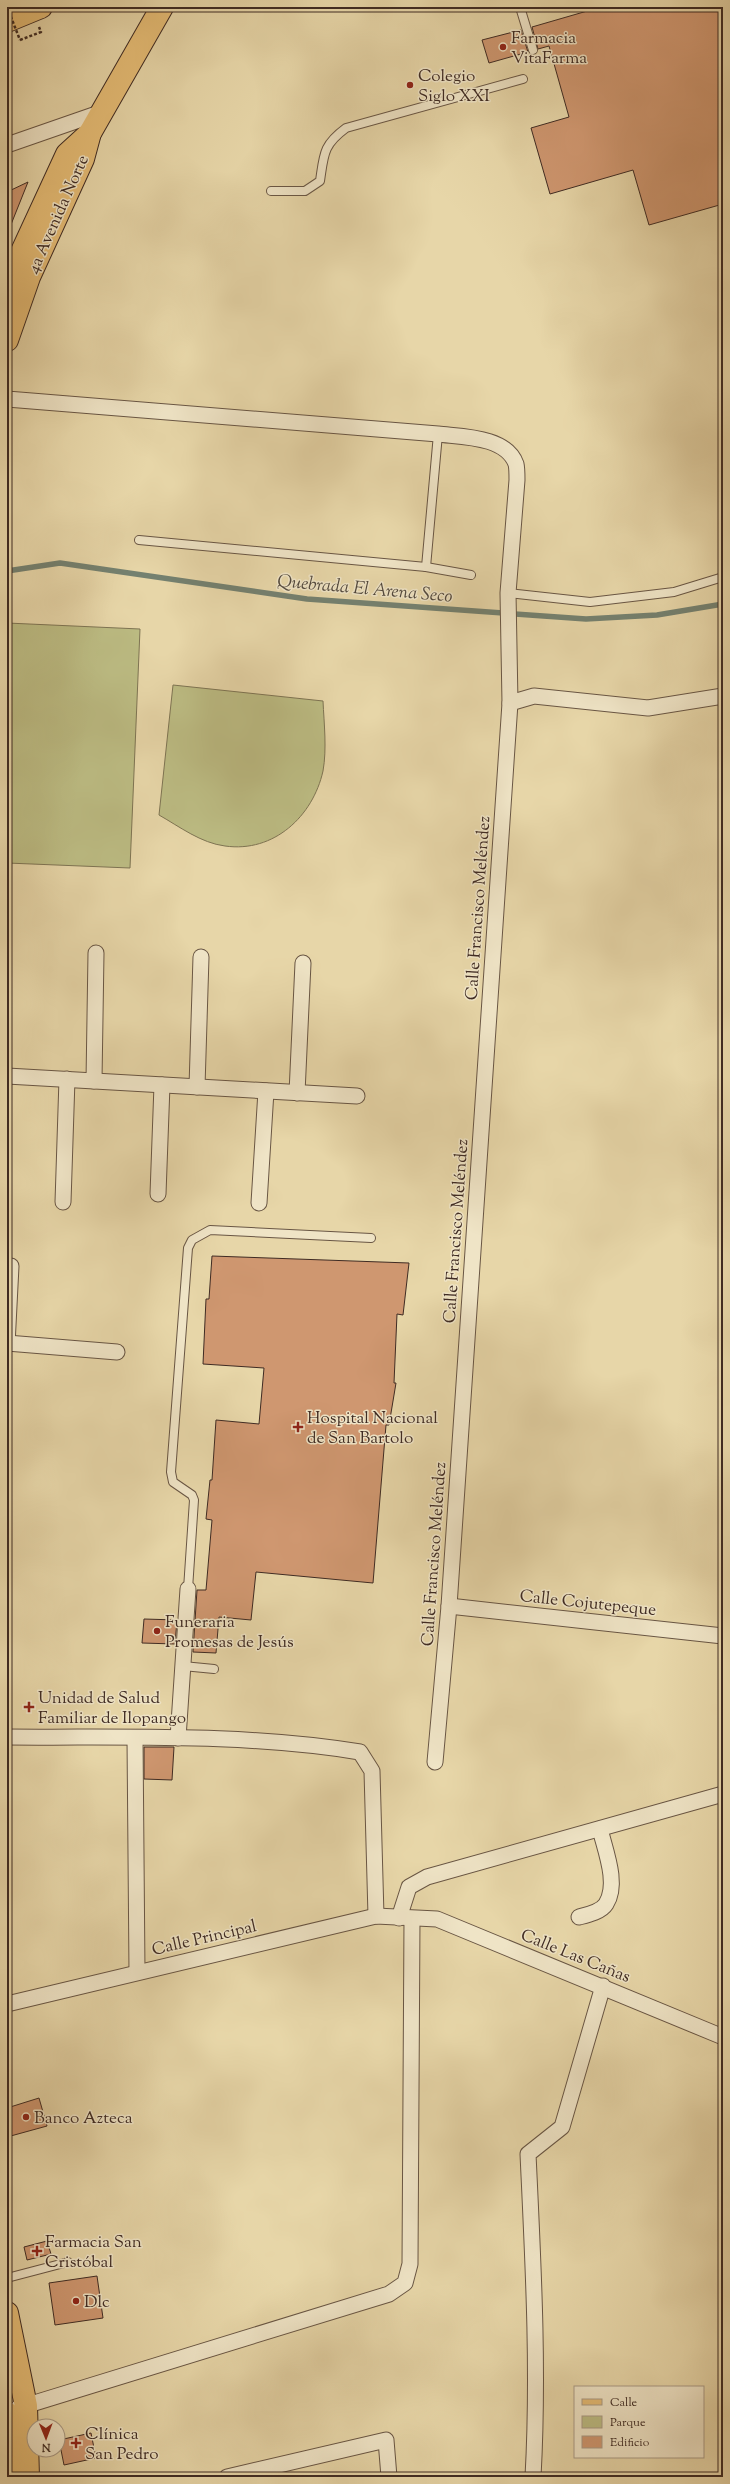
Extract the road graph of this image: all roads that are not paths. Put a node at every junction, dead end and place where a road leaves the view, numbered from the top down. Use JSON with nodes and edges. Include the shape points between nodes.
{"nodes":[{"id":1,"x":40,"y":7,"type":"edge"},
{"id":2,"x":162,"y":7,"type":"edge"},
{"id":3,"x":520,"y":7,"type":"edge"},
{"id":4,"x":7,"y":21,"type":"edge"},
{"id":5,"x":534,"y":50,"type":"dead end"},
{"id":6,"x":522,"y":79,"type":"dead end"},
{"id":7,"x":102,"y":112,"type":"junction"},
{"id":8,"x":90,"y":133,"type":"junction"},
{"id":9,"x":7,"y":145,"type":"edge"},
{"id":10,"x":271,"y":191,"type":"dead end"},
{"id":11,"x":7,"y":284,"type":"edge"},
{"id":12,"x":7,"y":340,"type":"edge"},
{"id":13,"x":7,"y":399,"type":"edge"},
{"id":14,"x":438,"y":434,"type":"junction"},
{"id":15,"x":139,"y":540,"type":"dead end"},
{"id":16,"x":426,"y":567,"type":"junction"},
{"id":17,"x":471,"y":575,"type":"dead end"},
{"id":18,"x":723,"y":577,"type":"edge"},
{"id":19,"x":508,"y":598,"type":"junction"},
{"id":20,"x":723,"y":696,"type":"edge"},
{"id":21,"x":510,"y":703,"type":"junction"},
{"id":22,"x":96,"y":953,"type":"dead end"},
{"id":23,"x":201,"y":957,"type":"dead end"},
{"id":24,"x":303,"y":963,"type":"dead end"},
{"id":25,"x":7,"y":1076,"type":"edge"},
{"id":26,"x":67,"y":1079,"type":"junction"},
{"id":27,"x":94,"y":1081,"type":"junction"},
{"id":28,"x":162,"y":1085,"type":"junction"},
{"id":29,"x":197,"y":1087,"type":"junction"},
{"id":30,"x":266,"y":1091,"type":"junction"},
{"id":31,"x":297,"y":1092,"type":"junction"},
{"id":32,"x":357,"y":1096,"type":"dead end"},
{"id":33,"x":158,"y":1194,"type":"dead end"},
{"id":34,"x":63,"y":1202,"type":"dead end"},
{"id":35,"x":259,"y":1203,"type":"dead end"},
{"id":36,"x":371,"y":1238,"type":"dead end"},
{"id":37,"x":11,"y":1266,"type":"dead end"},
{"id":38,"x":7,"y":1344,"type":"edge"},
{"id":39,"x":117,"y":1352,"type":"dead end"},
{"id":40,"x":188,"y":1589,"type":"joint"},
{"id":41,"x":448,"y":1606,"type":"junction"},
{"id":42,"x":723,"y":1636,"type":"edge"},
{"id":43,"x":183,"y":1666,"type":"junction"},
{"id":44,"x":214,"y":1669,"type":"dead end"},
{"id":45,"x":7,"y":1737,"type":"edge"},
{"id":46,"x":135,"y":1738,"type":"junction"},
{"id":47,"x":178,"y":1738,"type":"junction"},
{"id":48,"x":435,"y":1762,"type":"dead end"},
{"id":49,"x":723,"y":1794,"type":"edge"},
{"id":50,"x":600,"y":1829,"type":"junction"},
{"id":51,"x":376,"y":1916,"type":"junction"},
{"id":52,"x":579,"y":1917,"type":"dead end"},
{"id":53,"x":405,"y":1918,"type":"junction"},
{"id":54,"x":137,"y":1972,"type":"junction"},
{"id":55,"x":603,"y":1986,"type":"junction"},
{"id":56,"x":7,"y":2004,"type":"edge"},
{"id":57,"x":723,"y":2037,"type":"edge"},
{"id":58,"x":68,"y":2262,"type":"dead end"},
{"id":59,"x":7,"y":2278,"type":"edge"},
{"id":60,"x":7,"y":2313,"type":"edge"},
{"id":61,"x":13,"y":2410,"type":"edge"},
{"id":62,"x":9,"y":2477,"type":"edge"},
{"id":63,"x":28,"y":2477,"type":"edge"},
{"id":64,"x":227,"y":2477,"type":"edge"},
{"id":65,"x":389,"y":2477,"type":"edge"},
{"id":66,"x":533,"y":2477,"type":"edge"}],
"edges":[{"from":1,"to":4,"type":"main road"},
{"from":2,"to":7,"type":"main road","name":"4a Avenida Norte"},
{"from":3,"to":5,"type":"lane"},
{"from":6,"to":10,"type":"lane","via":[[346,128],[331,138],[324,154],[320,181],[304,191]]},
{"from":7,"to":8,"type":"main road","name":"4a Avenida Norte"},
{"from":7,"to":9,"type":"street"},
{"from":8,"to":11,"type":"main road","name":"4a Avenida Norte","via":[[67,154]]},
{"from":8,"to":12,"type":"main road","name":"4a Avenida Norte","via":[[83,159],[29,278]]},
{"from":13,"to":14,"type":"street","name":"Calle Francisco Meléndez"},
{"from":14,"to":16,"type":"lane"},
{"from":14,"to":19,"type":"street","name":"Calle Francisco Meléndez","via":[[495,444],[507,452],[516,464]]},
{"from":15,"to":16,"type":"lane"},
{"from":16,"to":17,"type":"lane"},
{"from":18,"to":19,"type":"lane","via":[[674,592],[590,602]]},
{"from":19,"to":21,"type":"street","name":"Calle Francisco Meléndez"},
{"from":20,"to":21,"type":"street","via":[[648,708],[534,696]]},
{"from":21,"to":41,"type":"street","name":"Calle Francisco Meléndez"},
{"from":22,"to":27,"type":"street"},
{"from":23,"to":29,"type":"street"},
{"from":24,"to":31,"type":"street"},
{"from":25,"to":26,"type":"street"},
{"from":26,"to":27,"type":"street"},
{"from":26,"to":34,"type":"street"},
{"from":27,"to":28,"type":"street"},
{"from":28,"to":29,"type":"street"},
{"from":28,"to":33,"type":"street"},
{"from":29,"to":30,"type":"street"},
{"from":30,"to":31,"type":"street"},
{"from":30,"to":35,"type":"street"},
{"from":31,"to":32,"type":"street"},
{"from":36,"to":40,"type":"lane","via":[[210,1230],[192,1240],[188,1248],[171,1472],[173,1482],[192,1495],[194,1500]]},
{"from":37,"to":38,"type":"street"},
{"from":38,"to":39,"type":"street"},
{"from":40,"to":43,"type":"street"},
{"from":41,"to":42,"type":"street","name":"Calle Cojutepeque"},
{"from":41,"to":48,"type":"street","name":"Calle Francisco Meléndez"},
{"from":43,"to":44,"type":"lane"},
{"from":43,"to":47,"type":"street"},
{"from":45,"to":46,"type":"street"},
{"from":46,"to":47,"type":"street"},
{"from":46,"to":54,"type":"street"},
{"from":47,"to":51,"type":"street","via":[[315,1745],[360,1752],[372,1771]]},
{"from":49,"to":50,"type":"street"},
{"from":50,"to":52,"type":"street","via":[[611,1879],[610,1892],[606,1905]]},
{"from":50,"to":53,"type":"street","via":[[427,1877],[408,1887]]},
{"from":51,"to":53,"type":"street","name":"Calle Principal"},
{"from":51,"to":54,"type":"street","name":"Calle Principal"},
{"from":53,"to":55,"type":"street","name":"Calle Las Cañas","via":[[437,1920]]},
{"from":53,"to":61,"type":"street","via":[[410,2264],[405,2283],[389,2294]]},
{"from":54,"to":56,"type":"street","name":"Calle Principal"},
{"from":55,"to":57,"type":"street","name":"Calle Las Cañas"},
{"from":55,"to":66,"type":"street","via":[[562,2127],[528,2154],[534,2304],[536,2434]]},
{"from":58,"to":59,"type":"lane"},
{"from":60,"to":61,"type":"main road"},
{"from":61,"to":62,"type":"main road"},
{"from":61,"to":63,"type":"main road"},
{"from":64,"to":65,"type":"street","via":[[386,2440]]}]}
